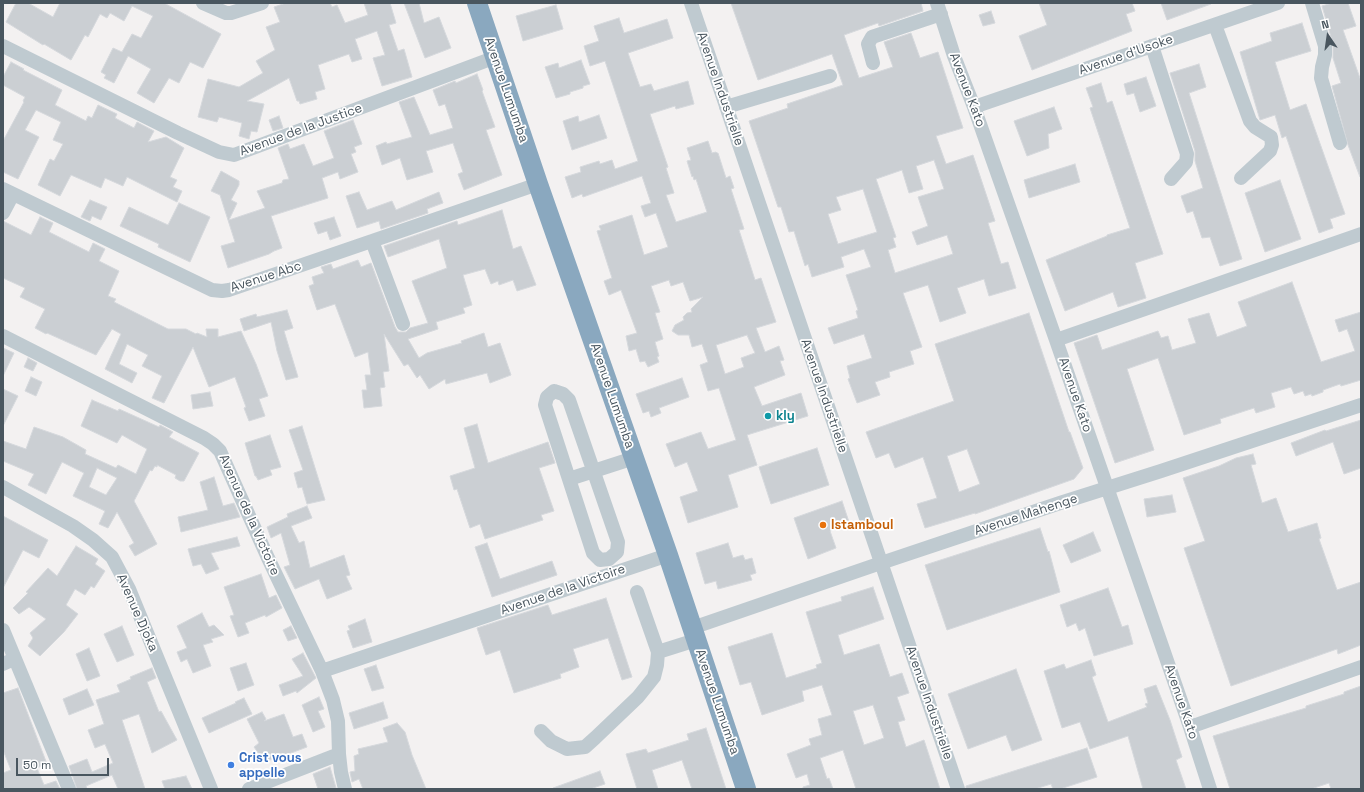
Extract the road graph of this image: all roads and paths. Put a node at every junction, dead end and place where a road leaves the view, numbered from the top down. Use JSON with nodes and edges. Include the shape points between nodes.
{"nodes":[{"id":1,"x":203,"y":3,"type":"edge"},
{"id":2,"x":262,"y":3,"type":"edge"},
{"id":3,"x":477,"y":3,"type":"edge"},
{"id":4,"x":691,"y":3,"type":"edge"},
{"id":5,"x":1278,"y":3,"type":"edge"},
{"id":6,"x":1312,"y":3,"type":"edge"},
{"id":7,"x":939,"y":9,"type":"edge"},
{"id":8,"x":1215,"y":25,"type":"junction"},
{"id":9,"x":3,"y":46,"type":"edge"},
{"id":10,"x":1152,"y":46,"type":"junction"},
{"id":11,"x":496,"y":57,"type":"junction"},
{"id":12,"x":873,"y":63,"type":"dead end"},
{"id":13,"x":830,"y":76,"type":"dead end"},
{"id":14,"x":726,"y":106,"type":"junction"},
{"id":15,"x":974,"y":107,"type":"junction"},
{"id":16,"x":1340,"y":143,"type":"dead end"},
{"id":17,"x":1241,"y":178,"type":"dead end"},
{"id":18,"x":1171,"y":179,"type":"dead end"},
{"id":19,"x":538,"y":184,"type":"junction"},
{"id":20,"x":8,"y":192,"type":"edge"},
{"id":21,"x":3,"y":213,"type":"edge"},
{"id":22,"x":1361,"y":234,"type":"edge"},
{"id":23,"x":372,"y":241,"type":"junction"},
{"id":24,"x":403,"y":324,"type":"dead end"},
{"id":25,"x":3,"y":336,"type":"edge"},
{"id":26,"x":1056,"y":340,"type":"junction"},
{"id":27,"x":1361,"y":405,"type":"edge"},
{"id":28,"x":634,"y":458,"type":"junction"},
{"id":29,"x":594,"y":472,"type":"junction"},
{"id":30,"x":569,"y":479,"type":"junction"},
{"id":31,"x":3,"y":487,"type":"edge"},
{"id":32,"x":1108,"y":488,"type":"junction"},
{"id":33,"x":668,"y":555,"type":"junction"},
{"id":34,"x":881,"y":563,"type":"junction"},
{"id":35,"x":637,"y":592,"type":"dead end"},
{"id":36,"x":3,"y":630,"type":"edge"},
{"id":37,"x":694,"y":634,"type":"junction"},
{"id":38,"x":658,"y":652,"type":"junction"},
{"id":39,"x":9,"y":661,"type":"edge"},
{"id":40,"x":1361,"y":667,"type":"edge"},
{"id":41,"x":322,"y":671,"type":"junction"},
{"id":42,"x":1190,"y":727,"type":"junction"},
{"id":43,"x":541,"y":731,"type":"dead end"},
{"id":44,"x":339,"y":754,"type":"junction"},
{"id":45,"x":69,"y":789,"type":"edge"},
{"id":46,"x":212,"y":789,"type":"edge"},
{"id":47,"x":249,"y":789,"type":"edge"},
{"id":48,"x":345,"y":789,"type":"edge"},
{"id":49,"x":746,"y":789,"type":"edge"},
{"id":50,"x":958,"y":789,"type":"edge"},
{"id":51,"x":1210,"y":789,"type":"edge"}],
"edges":[{"from":1,"to":2,"type":"street","via":[[226,14]]},
{"from":3,"to":11,"type":"highway","name":"Avenue Lumumba"},
{"from":4,"to":14,"type":"street","name":"Avenue Industrielle"},
{"from":5,"to":8,"type":"street","name":"Avenue d'Usoke"},
{"from":6,"to":16,"type":"street","via":[[1325,46],[1321,78]]},
{"from":7,"to":12,"type":"street","via":[[872,37],[868,44]]},
{"from":7,"to":15,"type":"street","name":"Avenue Kato"},
{"from":8,"to":10,"type":"street","name":"Avenue d'Usoke"},
{"from":8,"to":17,"type":"street","via":[[1250,121],[1271,137],[1270,151]]},
{"from":9,"to":11,"type":"street","name":"Avenue de la Justice","via":[[178,133],[220,152],[234,155]]},
{"from":10,"to":15,"type":"street","name":"Avenue d'Usoke"},
{"from":10,"to":18,"type":"street","via":[[1187,154],[1186,162]]},
{"from":11,"to":19,"type":"highway","name":"Avenue Lumumba"},
{"from":13,"to":14,"type":"street"},
{"from":14,"to":34,"type":"street","name":"Avenue Industrielle"},
{"from":15,"to":26,"type":"street","name":"Avenue Kato"},
{"from":19,"to":23,"type":"street","name":"Avenue Abc"},
{"from":19,"to":28,"type":"highway","name":"Avenue Lumumba"},
{"from":20,"to":21,"type":"street"},
{"from":20,"to":23,"type":"street","name":"Avenue Abc","via":[[212,290],[229,290]]},
{"from":22,"to":26,"type":"street"},
{"from":23,"to":24,"type":"street"},
{"from":25,"to":41,"type":"street","name":"Avenue de la Victoire","via":[[204,438],[220,451]]},
{"from":26,"to":32,"type":"street","name":"Avenue Kato"},
{"from":27,"to":32,"type":"street","name":"Avenue Mahenge"},
{"from":28,"to":29,"type":"street"},
{"from":28,"to":33,"type":"highway","name":"Avenue Lumumba"},
{"from":29,"to":30,"type":"street"},
{"from":29,"to":30,"type":"street","via":[[569,400],[563,394],[554,391],[547,397],[545,405]]},
{"from":29,"to":30,"type":"street","via":[[618,542],[617,552],[609,559],[600,560],[593,553]]},
{"from":31,"to":46,"type":"street","name":"Avenue Djoka","via":[[73,526],[112,557],[129,589]]},
{"from":32,"to":34,"type":"street","name":"Avenue Mahenge"},
{"from":32,"to":42,"type":"street","name":"Avenue Kato"},
{"from":33,"to":37,"type":"highway","name":"Avenue Lumumba"},
{"from":33,"to":41,"type":"street","name":"Avenue de la Victoire"},
{"from":34,"to":37,"type":"street","name":"Avenue Mahenge"},
{"from":34,"to":50,"type":"street","name":"Avenue Industrielle"},
{"from":35,"to":38,"type":"street"},
{"from":36,"to":39,"type":"street"},
{"from":37,"to":38,"type":"street","name":"Avenue Mahenge"},
{"from":37,"to":49,"type":"highway","name":"Avenue Lumumba"},
{"from":38,"to":43,"type":"street","via":[[658,665],[654,677],[638,697],[585,747],[567,749],[551,741]]},
{"from":39,"to":45,"type":"street"},
{"from":40,"to":42,"type":"street"},
{"from":41,"to":44,"type":"street","name":"Avenue de la Victoire","via":[[338,721]]},
{"from":42,"to":51,"type":"street","name":"Avenue Kato"},
{"from":44,"to":47,"type":"street"},
{"from":44,"to":48,"type":"street","name":"Avenue de la Victoire"}]}
